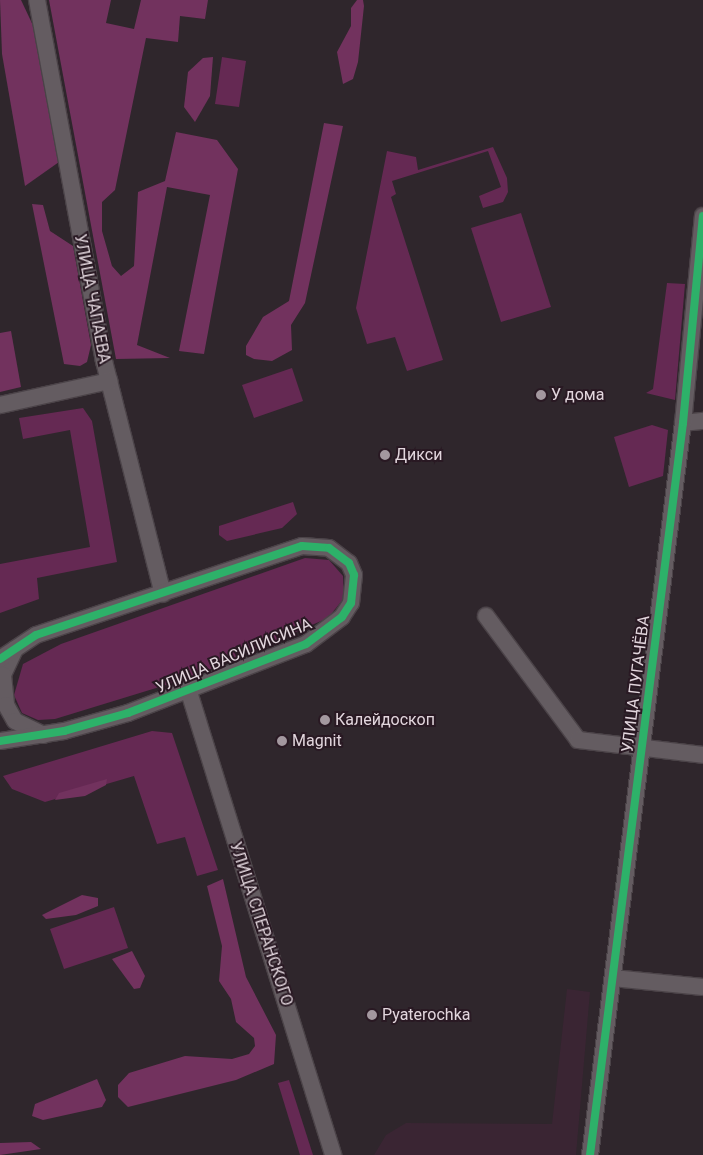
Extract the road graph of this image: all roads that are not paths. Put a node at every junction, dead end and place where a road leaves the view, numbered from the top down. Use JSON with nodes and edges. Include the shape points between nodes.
{"nodes":[{"id":1,"x":37,"y":0,"type":"edge"},
{"id":2,"x":703,"y":216,"type":"edge"},
{"id":3,"x":109,"y":381,"type":"junction"},
{"id":4,"x":0,"y":405,"type":"edge"},
{"id":5,"x":703,"y":421,"type":"edge"},
{"id":6,"x":683,"y":423,"type":"junction"},
{"id":7,"x":163,"y":594,"type":"junction"},
{"id":8,"x":486,"y":616,"type":"dead end"},
{"id":9,"x":16,"y":648,"type":"junction"},
{"id":10,"x":0,"y":659,"type":"edge"},
{"id":11,"x":189,"y":692,"type":"junction"},
{"id":12,"x":44,"y":735,"type":"junction"},
{"id":13,"x":0,"y":741,"type":"edge"},
{"id":14,"x":642,"y":749,"type":"junction"},
{"id":15,"x":703,"y":755,"type":"edge"},
{"id":16,"x":612,"y":978,"type":"junction"},
{"id":17,"x":703,"y":987,"type":"edge"},
{"id":18,"x":333,"y":1155,"type":"edge"},
{"id":19,"x":590,"y":1155,"type":"edge"}],
"edges":[{"from":1,"to":3,"type":"street","name":"УЛИЦА ЧАПАЕВА"},
{"from":2,"to":6,"type":"street","name":"УЛИЦА ПУГАЧЁВА"},
{"from":3,"to":4,"type":"street"},
{"from":3,"to":7,"type":"street","name":"УЛИЦА ЧАПАЕВА"},
{"from":5,"to":6,"type":"street"},
{"from":6,"to":14,"type":"street","name":"УЛИЦА ПУГАЧЁВА"},
{"from":7,"to":9,"type":"street","name":"УЛИЦА ВАСИЛИСИНА","via":[[36,635]]},
{"from":7,"to":11,"type":"street","name":"УЛИЦА ВАСИЛИСИНА","via":[[302,546],[329,548],[349,563],[354,575],[351,603],[328,631]]},
{"from":8,"to":14,"type":"street","via":[[578,740]]},
{"from":9,"to":10,"type":"street","name":"УЛИЦА ВАСИЛИСИНА"},
{"from":9,"to":12,"type":"street","via":[[3,675],[6,705],[15,721]]},
{"from":11,"to":12,"type":"street","name":"УЛИЦА ВАСИЛИСИНА"},
{"from":11,"to":18,"type":"street","name":"УЛИЦА СПЕРАНСКОГО"},
{"from":12,"to":13,"type":"street","name":"УЛИЦА ВАСИЛИСИНА"},
{"from":14,"to":15,"type":"street"},
{"from":14,"to":16,"type":"street","name":"УЛИЦА ПУГАЧЁВА"},
{"from":16,"to":17,"type":"street"},
{"from":16,"to":19,"type":"street","name":"УЛИЦА ПУГАЧЁВА"}]}
